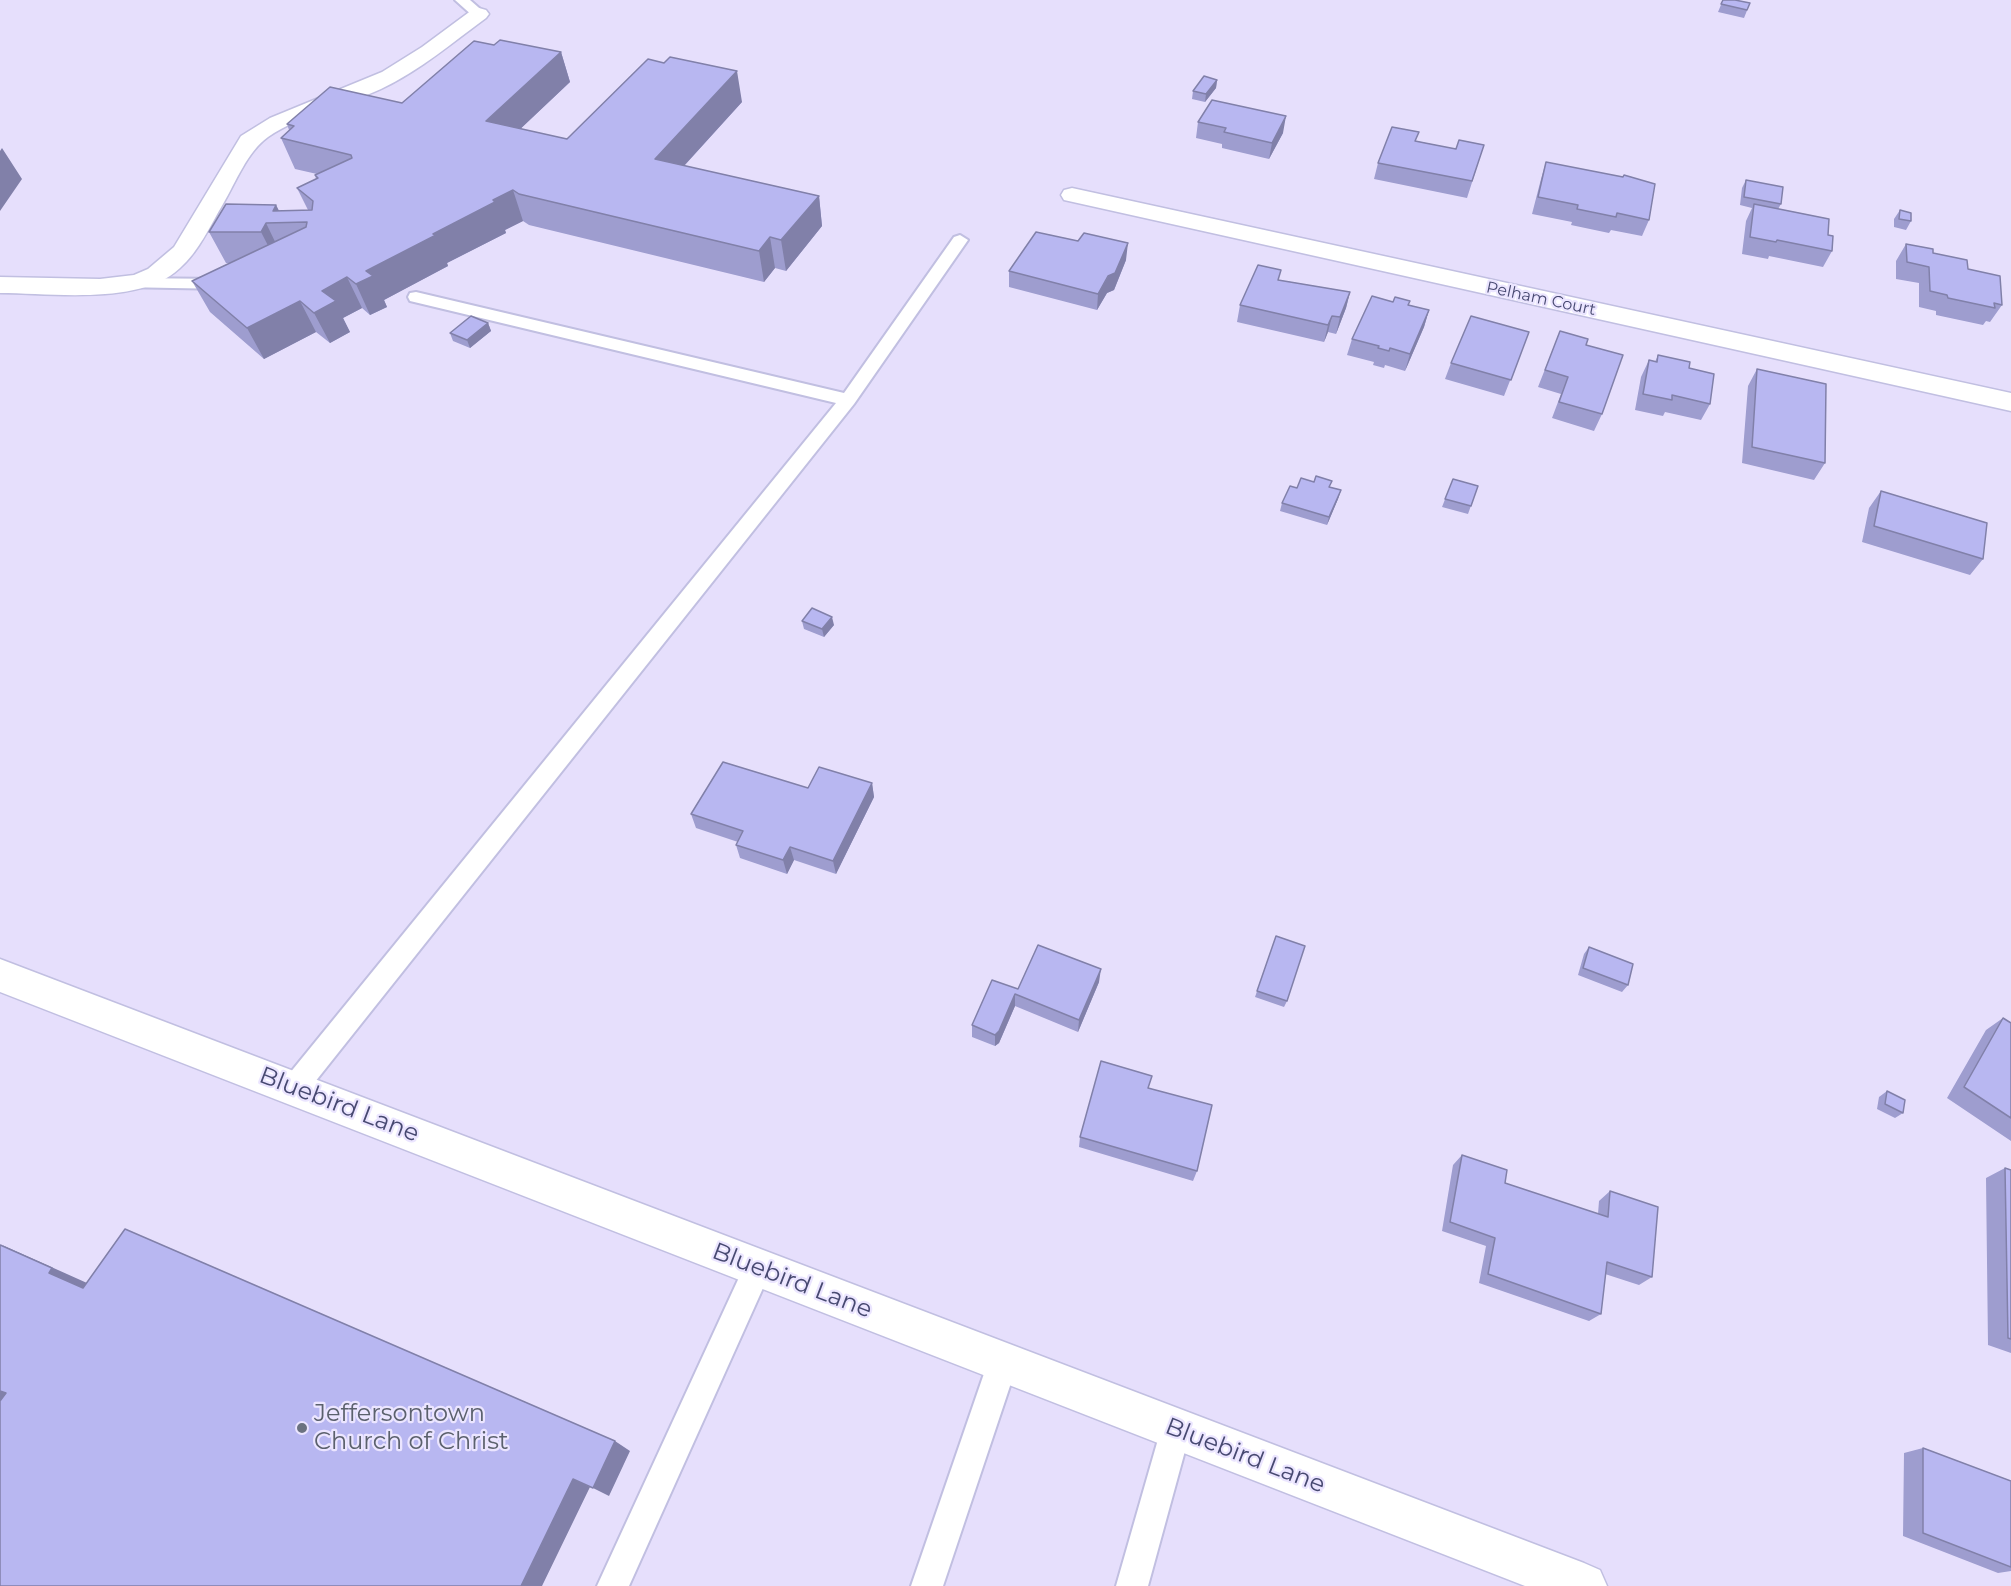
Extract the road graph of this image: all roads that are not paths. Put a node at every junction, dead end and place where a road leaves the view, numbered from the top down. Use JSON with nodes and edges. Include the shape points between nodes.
{"nodes":[{"id":1,"x":470,"y":7,"type":"edge"},
{"id":2,"x":1072,"y":195,"type":"dead end"},
{"id":3,"x":960,"y":240,"type":"dead end"},
{"id":4,"x":238,"y":277,"type":"edge"},
{"id":5,"x":127,"y":283,"type":"junction"},
{"id":6,"x":0,"y":285,"type":"edge"},
{"id":7,"x":416,"y":297,"type":"dead end"},
{"id":8,"x":848,"y":400,"type":"junction"},
{"id":9,"x":2011,"y":402,"type":"edge"},
{"id":10,"x":0,"y":975,"type":"edge"},
{"id":11,"x":294,"y":1088,"type":"junction"},
{"id":12,"x":758,"y":1268,"type":"junction"},
{"id":13,"x":1003,"y":1362,"type":"junction"},
{"id":14,"x":1176,"y":1429,"type":"junction"},
{"id":15,"x":613,"y":1586,"type":"edge"},
{"id":16,"x":927,"y":1586,"type":"edge"},
{"id":17,"x":1132,"y":1586,"type":"edge"},
{"id":18,"x":1584,"y":1586,"type":"edge"}],
"edges":[{"from":1,"to":5,"type":"street","via":[[409,64],[378,83],[278,122],[249,141],[213,217],[171,266],[152,277]]},
{"from":2,"to":9,"type":"street","name":"Pelham Court"},
{"from":3,"to":8,"type":"lane"},
{"from":4,"to":5,"type":"lane","via":[[226,284]]},
{"from":5,"to":6,"type":"street"},
{"from":7,"to":8,"type":"lane"},
{"from":8,"to":11,"type":"lane"},
{"from":10,"to":11,"type":"street","name":"Bluebird Lane"},
{"from":11,"to":12,"type":"street","name":"Bluebird Lane"},
{"from":12,"to":13,"type":"street","name":"Bluebird Lane"},
{"from":12,"to":15,"type":"lane"},
{"from":13,"to":14,"type":"street","name":"Bluebird Lane"},
{"from":13,"to":16,"type":"lane"},
{"from":14,"to":17,"type":"lane"},
{"from":14,"to":18,"type":"street","name":"Bluebird Lane"}]}
